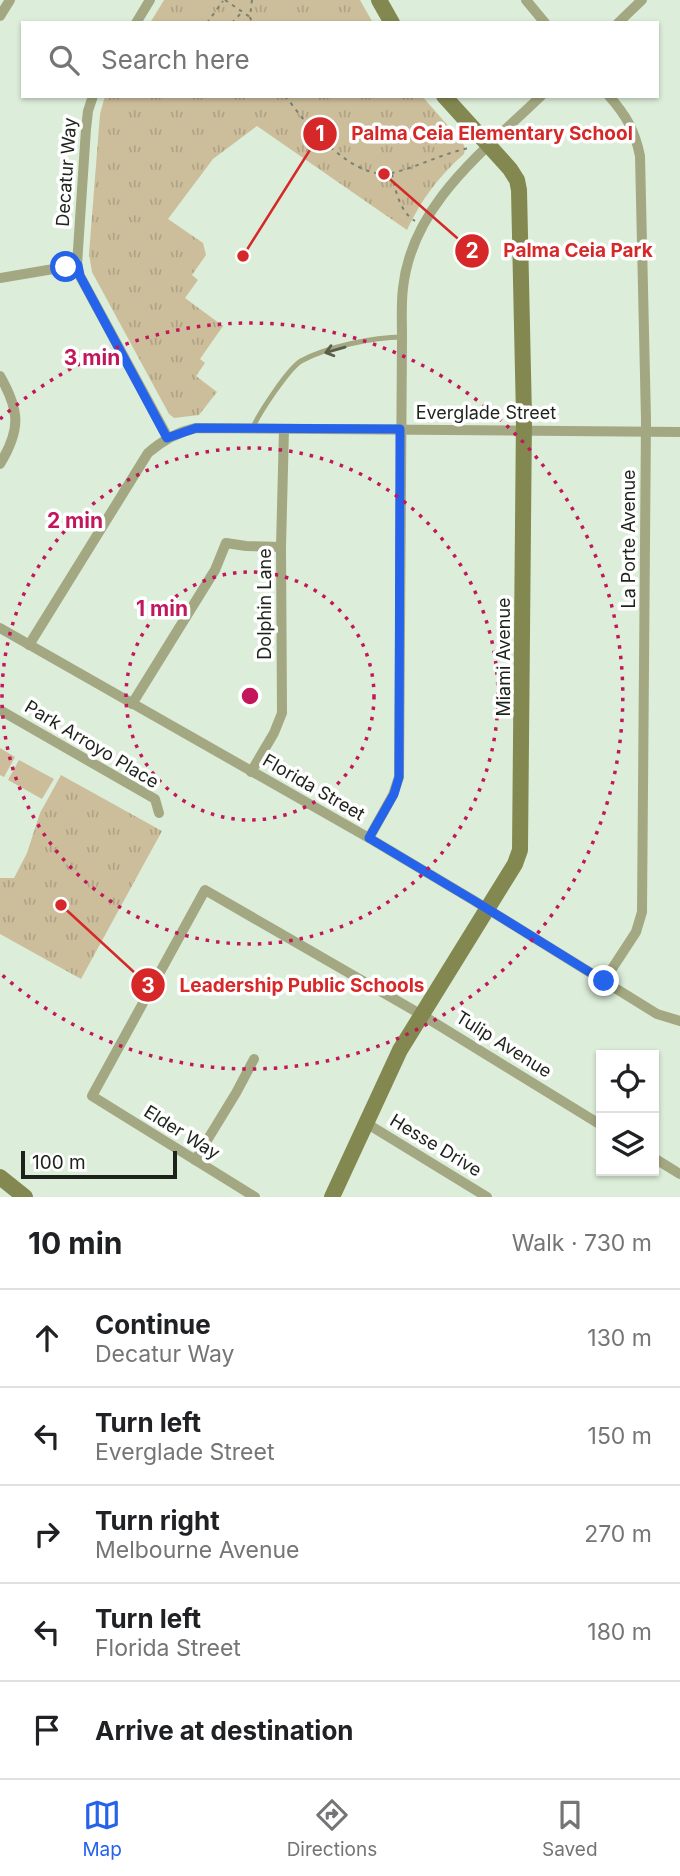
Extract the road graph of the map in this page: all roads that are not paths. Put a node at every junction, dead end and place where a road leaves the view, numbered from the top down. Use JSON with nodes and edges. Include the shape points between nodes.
{"nodes":[{"id":1,"x":10,"y":0,"type":"edge"},
{"id":2,"x":150,"y":0,"type":"edge"},
{"id":3,"x":379,"y":0,"type":"edge"},
{"id":4,"x":526,"y":0,"type":"edge"},
{"id":5,"x":642,"y":0,"type":"edge"},
{"id":6,"x":0,"y":16,"type":"edge"},
{"id":7,"x":137,"y":21,"type":"edge"},
{"id":8,"x":391,"y":21,"type":"edge"},
{"id":9,"x":543,"y":21,"type":"edge"},
{"id":10,"x":620,"y":21,"type":"edge"},
{"id":11,"x":92,"y":98,"type":"edge"},
{"id":12,"x":446,"y":98,"type":"edge"},
{"id":13,"x":539,"y":98,"type":"edge"},
{"id":14,"x":611,"y":98,"type":"edge"},
{"id":15,"x":488,"y":146,"type":"junction"},
{"id":16,"x":78,"y":265,"type":"junction"},
{"id":17,"x":0,"y":278,"type":"edge"},
{"id":18,"x":402,"y":337,"type":"junction"},
{"id":19,"x":0,"y":376,"type":"edge"},
{"id":20,"x":253,"y":428,"type":"junction"},
{"id":21,"x":284,"y":429,"type":"junction"},
{"id":22,"x":400,"y":429,"type":"junction"},
{"id":23,"x":524,"y":429,"type":"junction"},
{"id":24,"x":646,"y":431,"type":"junction"},
{"id":25,"x":680,"y":432,"type":"edge"},
{"id":26,"x":167,"y":438,"type":"junction"},
{"id":27,"x":0,"y":464,"type":"edge"},
{"id":28,"x":281,"y":547,"type":"junction"},
{"id":29,"x":0,"y":628,"type":"edge"},
{"id":30,"x":29,"y":645,"type":"junction"},
{"id":31,"x":132,"y":704,"type":"junction"},
{"id":32,"x":0,"y":710,"type":"edge"},
{"id":33,"x":251,"y":772,"type":"junction"},
{"id":34,"x":159,"y":813,"type":"dead end"},
{"id":35,"x":369,"y":838,"type":"junction"},
{"id":36,"x":488,"y":909,"type":"junction"},
{"id":37,"x":604,"y":981,"type":"junction"},
{"id":38,"x":422,"y":1015,"type":"junction"},
{"id":39,"x":680,"y":1021,"type":"edge"},
{"id":40,"x":254,"y":1059,"type":"dead end"},
{"id":41,"x":92,"y":1096,"type":"joint"},
{"id":42,"x":596,"y":1122,"type":"edge"},
{"id":43,"x":366,"y":1124,"type":"junction"},
{"id":44,"x":195,"y":1160,"type":"junction"},
{"id":45,"x":659,"y":1161,"type":"edge"},
{"id":46,"x":680,"y":1174,"type":"edge"},
{"id":47,"x":0,"y":1177,"type":"edge"},
{"id":48,"x":25,"y":1197,"type":"edge"},
{"id":49,"x":255,"y":1197,"type":"edge"},
{"id":50,"x":332,"y":1197,"type":"edge"},
{"id":51,"x":487,"y":1197,"type":"edge"}],
"edges":[{"from":1,"to":6,"type":"street"},
{"from":2,"to":7,"type":"street"},
{"from":3,"to":8,"type":"street"},
{"from":4,"to":9,"type":"street"},
{"from":5,"to":10,"type":"street"},
{"from":11,"to":16,"type":"street","name":"Decatur Way","via":[[86,129]]},
{"from":12,"to":15,"type":"street","name":"Miami Avenue"},
{"from":13,"to":15,"type":"street"},
{"from":14,"to":24,"type":"street","name":"La Porte Avenue","via":[[636,135],[640,156]]},
{"from":15,"to":18,"type":"street","via":[[448,188],[422,225],[403,288]]},
{"from":15,"to":23,"type":"street","name":"Miami Avenue","via":[[510,169],[519,190]]},
{"from":16,"to":17,"type":"street"},
{"from":16,"to":26,"type":"street","name":"Decatur Way"},
{"from":18,"to":20,"type":"lane","one_way":true,"via":[[332,350],[299,362]]},
{"from":18,"to":22,"type":"street"},
{"from":19,"to":27,"type":"street","via":[[16,410],[17,426]]},
{"from":20,"to":21,"type":"street","name":"Everglade Street"},
{"from":20,"to":26,"type":"street","name":"Everglade Street","via":[[196,428]]},
{"from":21,"to":22,"type":"street","name":"Everglade Street"},
{"from":21,"to":28,"type":"street","name":"Dolphin Lane"},
{"from":22,"to":23,"type":"street","name":"Everglade Street"},
{"from":22,"to":35,"type":"street","via":[[399,777]]},
{"from":23,"to":24,"type":"street","name":"Everglade Street"},
{"from":23,"to":36,"type":"street","name":"Miami Avenue","via":[[520,850]]},
{"from":24,"to":25,"type":"street","name":"Everglade Street"},
{"from":24,"to":37,"type":"street","name":"La Porte Avenue","via":[[642,912],[636,932]]},
{"from":26,"to":30,"type":"street","name":"Everglade Street","via":[[148,453]]},
{"from":28,"to":31,"type":"street","via":[[226,543],[215,570]]},
{"from":28,"to":33,"type":"street","name":"Dolphin Lane","via":[[282,713]]},
{"from":29,"to":30,"type":"street","name":"Florida Street"},
{"from":30,"to":31,"type":"street","name":"Florida Street"},
{"from":31,"to":33,"type":"street","name":"Florida Street"},
{"from":32,"to":34,"type":"street","name":"Park Arroyo Place","via":[[155,799]]},
{"from":33,"to":35,"type":"street","name":"Florida Street"},
{"from":35,"to":36,"type":"street","name":"Florida Street"},
{"from":36,"to":37,"type":"street","name":"Florida Street"},
{"from":36,"to":38,"type":"street","name":"Miami Avenue"},
{"from":37,"to":39,"type":"street","name":"Florida Street","via":[[657,1014]]},
{"from":38,"to":41,"type":"street","name":"Tulip Avenue","via":[[205,890]]},
{"from":38,"to":42,"type":"street","name":"Tulip Avenue"},
{"from":38,"to":43,"type":"street","name":"Miami Avenue"},
{"from":40,"to":44,"type":"street"},
{"from":41,"to":44,"type":"street","name":"Elder Way"},
{"from":43,"to":50,"type":"street","name":"Miami Avenue"},
{"from":43,"to":51,"type":"street","name":"Hesse Drive"},
{"from":44,"to":49,"type":"street","name":"Elder Way"},
{"from":45,"to":46,"type":"street"},
{"from":47,"to":48,"type":"street"}]}
